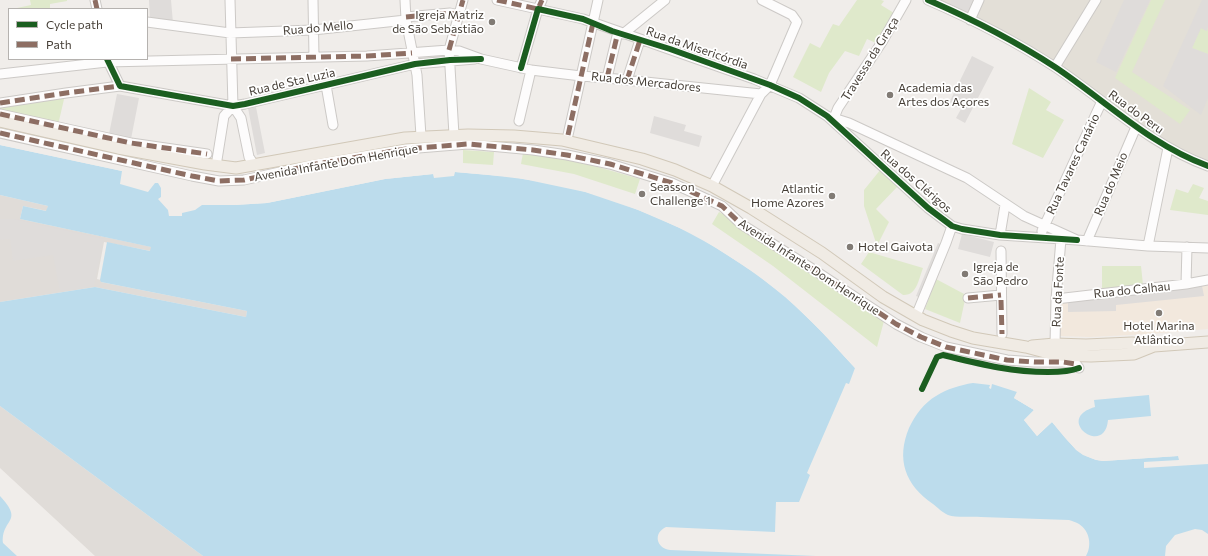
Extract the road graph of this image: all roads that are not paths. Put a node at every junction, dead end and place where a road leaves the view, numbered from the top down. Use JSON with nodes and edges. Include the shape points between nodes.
{"nodes":[{"id":1,"x":230,"y":0,"type":"edge"},
{"id":2,"x":313,"y":0,"type":"edge"},
{"id":3,"x":405,"y":0,"type":"edge"},
{"id":4,"x":463,"y":0,"type":"edge"},
{"id":5,"x":499,"y":0,"type":"edge"},
{"id":6,"x":542,"y":0,"type":"edge"},
{"id":7,"x":598,"y":0,"type":"edge"},
{"id":8,"x":665,"y":0,"type":"edge"},
{"id":9,"x":762,"y":0,"type":"edge"},
{"id":10,"x":906,"y":0,"type":"edge"},
{"id":11,"x":928,"y":0,"type":"edge"},
{"id":12,"x":979,"y":0,"type":"edge"},
{"id":13,"x":1096,"y":0,"type":"edge"},
{"id":14,"x":538,"y":9,"type":"junction"},
{"id":15,"x":459,"y":14,"type":"junction"},
{"id":16,"x":406,"y":18,"type":"junction"},
{"id":17,"x":970,"y":20,"type":"junction"},
{"id":18,"x":148,"y":22,"type":"edge"},
{"id":19,"x":593,"y":23,"type":"junction"},
{"id":20,"x":314,"y":30,"type":"junction"},
{"id":21,"x":230,"y":33,"type":"junction"},
{"id":22,"x":620,"y":33,"type":"junction"},
{"id":23,"x":640,"y":40,"type":"junction"},
{"id":24,"x":450,"y":50,"type":"junction"},
{"id":25,"x":412,"y":53,"type":"junction"},
{"id":26,"x":314,"y":57,"type":"junction"},
{"id":27,"x":231,"y":59,"type":"junction"},
{"id":28,"x":481,"y":59,"type":"junction"},
{"id":29,"x":450,"y":60,"type":"junction"},
{"id":30,"x":107,"y":61,"type":"edge"},
{"id":31,"x":415,"y":64,"type":"junction"},
{"id":32,"x":1055,"y":67,"type":"junction"},
{"id":33,"x":521,"y":68,"type":"junction"},
{"id":34,"x":531,"y":70,"type":"junction"},
{"id":35,"x":0,"y":74,"type":"edge"},
{"id":36,"x":581,"y":76,"type":"junction"},
{"id":37,"x":608,"y":78,"type":"junction"},
{"id":38,"x":627,"y":80,"type":"junction"},
{"id":39,"x":326,"y":85,"type":"junction"},
{"id":40,"x":770,"y":85,"type":"junction"},
{"id":41,"x":120,"y":86,"type":"junction"},
{"id":42,"x":761,"y":94,"type":"junction"},
{"id":43,"x":1102,"y":101,"type":"junction"},
{"id":44,"x":0,"y":103,"type":"edge"},
{"id":45,"x":233,"y":106,"type":"junction"},
{"id":46,"x":0,"y":114,"type":"edge"},
{"id":47,"x":830,"y":117,"type":"junction"},
{"id":48,"x":0,"y":121,"type":"edge"},
{"id":49,"x":519,"y":121,"type":"dead end"},
{"id":50,"x":848,"y":123,"type":"junction"},
{"id":51,"x":333,"y":126,"type":"dead end"},
{"id":52,"x":1136,"y":127,"type":"junction"},
{"id":53,"x":844,"y":132,"type":"junction"},
{"id":54,"x":0,"y":133,"type":"edge"},
{"id":55,"x":568,"y":134,"type":"dead end"},
{"id":56,"x":454,"y":135,"type":"junction"},
{"id":57,"x":421,"y":136,"type":"junction"},
{"id":58,"x":120,"y":140,"type":"junction"},
{"id":59,"x":1168,"y":148,"type":"junction"},
{"id":60,"x":207,"y":154,"type":"dead end"},
{"id":61,"x":254,"y":165,"type":"junction"},
{"id":62,"x":216,"y":166,"type":"junction"},
{"id":63,"x":1208,"y":166,"type":"edge"},
{"id":64,"x":712,"y":186,"type":"junction"},
{"id":65,"x":1005,"y":205,"type":"junction"},
{"id":66,"x":952,"y":226,"type":"junction"},
{"id":67,"x":1044,"y":226,"type":"junction"},
{"id":68,"x":1000,"y":234,"type":"junction"},
{"id":69,"x":1039,"y":237,"type":"junction"},
{"id":70,"x":1060,"y":239,"type":"junction"},
{"id":71,"x":1077,"y":240,"type":"junction"},
{"id":72,"x":1087,"y":241,"type":"junction"},
{"id":73,"x":1148,"y":246,"type":"junction"},
{"id":74,"x":1187,"y":247,"type":"junction"},
{"id":75,"x":1208,"y":248,"type":"edge"},
{"id":76,"x":1001,"y":251,"type":"dead end"},
{"id":77,"x":1208,"y":280,"type":"edge"},
{"id":78,"x":1186,"y":284,"type":"junction"},
{"id":79,"x":1001,"y":297,"type":"junction"},
{"id":80,"x":968,"y":298,"type":"dead end"},
{"id":81,"x":1056,"y":299,"type":"junction"},
{"id":82,"x":916,"y":316,"type":"junction"},
{"id":83,"x":1002,"y":334,"type":"dead end"},
{"id":84,"x":1208,"y":342,"type":"edge"},
{"id":85,"x":1055,"y":344,"type":"junction"},
{"id":86,"x":1154,"y":346,"type":"junction"},
{"id":87,"x":1026,"y":347,"type":"junction"},
{"id":88,"x":1079,"y":368,"type":"dead end"}],
"edges":[{"from":1,"to":21,"type":"street"},
{"from":2,"to":20,"type":"street"},
{"from":3,"to":16,"type":"street"},
{"from":4,"to":15,"type":"street"},
{"from":5,"to":14,"type":"street","name":"Rua da Misericórdia"},
{"from":6,"to":14,"type":"street"},
{"from":7,"to":19,"type":"street"},
{"from":8,"to":22,"type":"street"},
{"from":9,"to":40,"type":"street","via":[[792,15],[797,22]]},
{"from":10,"to":47,"type":"street","name":"Travessa da Graça","via":[[882,42]]},
{"from":11,"to":17,"type":"street","name":"Rua do Peru"},
{"from":12,"to":17,"type":"street"},
{"from":13,"to":32,"type":"street"},
{"from":14,"to":19,"type":"street","name":"Rua da Misericórdia"},
{"from":14,"to":33,"type":"street"},
{"from":15,"to":16,"type":"street","name":"Rua do Mello"},
{"from":15,"to":24,"type":"street"},
{"from":16,"to":20,"type":"street","name":"Rua do Mello"},
{"from":16,"to":25,"type":"street"},
{"from":17,"to":32,"type":"street","name":"Rua do Peru"},
{"from":18,"to":21,"type":"street","name":"Rua do Mello"},
{"from":19,"to":22,"type":"street","name":"Rua da Misericórdia"},
{"from":19,"to":36,"type":"street"},
{"from":20,"to":21,"type":"street","name":"Rua do Mello"},
{"from":20,"to":26,"type":"street"},
{"from":21,"to":27,"type":"street"},
{"from":22,"to":23,"type":"street","name":"Rua da Misericórdia"},
{"from":22,"to":37,"type":"street"},
{"from":23,"to":38,"type":"street"},
{"from":23,"to":40,"type":"street","name":"Rua da Misericórdia"},
{"from":24,"to":25,"type":"street"},
{"from":24,"to":28,"type":"street"},
{"from":24,"to":29,"type":"street"},
{"from":25,"to":26,"type":"street"},
{"from":25,"to":31,"type":"street"},
{"from":26,"to":27,"type":"street"},
{"from":27,"to":30,"type":"street"},
{"from":27,"to":45,"type":"street"},
{"from":28,"to":29,"type":"street","name":"Rua de Sta Luzia"},
{"from":28,"to":33,"type":"street","name":"Rua dos Mercadores"},
{"from":29,"to":31,"type":"street","name":"Rua de Sta Luzia"},
{"from":29,"to":56,"type":"street"},
{"from":30,"to":35,"type":"street"},
{"from":30,"to":41,"type":"street"},
{"from":31,"to":39,"type":"street","name":"Rua de Sta Luzia"},
{"from":31,"to":57,"type":"street"},
{"from":32,"to":43,"type":"street","name":"Rua do Peru"},
{"from":33,"to":34,"type":"street","name":"Rua dos Mercadores"},
{"from":34,"to":36,"type":"street","name":"Rua dos Mercadores"},
{"from":34,"to":49,"type":"street"},
{"from":36,"to":37,"type":"street","name":"Rua dos Mercadores"},
{"from":36,"to":55,"type":"street"},
{"from":37,"to":38,"type":"street","name":"Rua dos Mercadores"},
{"from":38,"to":42,"type":"street","name":"Rua dos Mercadores"},
{"from":39,"to":45,"type":"street","name":"Rua de Sta Luzia"},
{"from":39,"to":51,"type":"street"},
{"from":40,"to":42,"type":"street"},
{"from":40,"to":47,"type":"street","name":"Rua da Misericórdia","via":[[799,98]]},
{"from":41,"to":44,"type":"street"},
{"from":41,"to":45,"type":"street"},
{"from":42,"to":64,"type":"street"},
{"from":43,"to":52,"type":"street","name":"Rua do Peru"},
{"from":43,"to":67,"type":"street","name":"Rua Tavares Canário"},
{"from":45,"to":61,"type":"street","via":[[241,118],[249,157]]},
{"from":45,"to":62,"type":"street","via":[[224,116]]},
{"from":46,"to":58,"type":"street","name":"Avenida Infante Dom Henrique"},
{"from":47,"to":50,"type":"street"},
{"from":47,"to":53,"type":"street","name":"Rua dos Clérigos"},
{"from":48,"to":58,"type":"main road","name":"Avenida Infante Dom Henrique"},
{"from":50,"to":53,"type":"street","via":[[844,126]]},
{"from":50,"to":65,"type":"street","via":[[967,178]]},
{"from":52,"to":59,"type":"street","name":"Rua do Peru"},
{"from":52,"to":72,"type":"street","name":"Rua do Meio"},
{"from":53,"to":66,"type":"street","name":"Rua dos Clérigos","via":[[928,208]]},
{"from":54,"to":88,"type":"street","name":"Avenida Infante Dom Henrique","via":[[219,181],[244,180],[386,152],[468,144],[510,147],[603,162],[672,183],[722,206],[741,224],[920,337],[998,358],[1063,362],[1076,364]]},
{"from":56,"to":57,"type":"main road","name":"Avenida Infante Dom Henrique"},
{"from":56,"to":64,"type":"main road","name":"Avenida Infante Dom Henrique","via":[[562,140],[676,170]]},
{"from":57,"to":61,"type":"main road","name":"Avenida Infante Dom Henrique"},
{"from":58,"to":60,"type":"street","name":"Avenida Infante Dom Henrique"},
{"from":58,"to":62,"type":"main road","name":"Avenida Infante Dom Henrique"},
{"from":59,"to":63,"type":"street","name":"Rua do Peru"},
{"from":59,"to":73,"type":"street"},
{"from":61,"to":62,"type":"main road","name":"Avenida Infante Dom Henrique","via":[[236,168]]},
{"from":64,"to":82,"type":"main road","name":"Avenida Infante Dom Henrique","via":[[783,228]]},
{"from":65,"to":67,"type":"street"},
{"from":65,"to":68,"type":"street"},
{"from":66,"to":68,"type":"street","name":"Rua dos Clérigos"},
{"from":66,"to":82,"type":"street"},
{"from":67,"to":69,"type":"street","name":"Rua Tavares Canário"},
{"from":67,"to":71,"type":"street"},
{"from":68,"to":69,"type":"street","name":"Rua dos Clérigos"},
{"from":69,"to":70,"type":"street","name":"Rua dos Clérigos"},
{"from":70,"to":71,"type":"street","name":"Rua dos Clérigos"},
{"from":70,"to":81,"type":"street","name":"Rua da Fonte"},
{"from":71,"to":72,"type":"street"},
{"from":72,"to":73,"type":"street"},
{"from":73,"to":74,"type":"street"},
{"from":74,"to":75,"type":"street"},
{"from":74,"to":78,"type":"street"},
{"from":76,"to":79,"type":"street"},
{"from":77,"to":78,"type":"street","name":"Rua do Calhau"},
{"from":78,"to":81,"type":"street","name":"Rua do Calhau"},
{"from":79,"to":80,"type":"street"},
{"from":79,"to":83,"type":"street"},
{"from":81,"to":85,"type":"street","name":"Rua da Fonte"},
{"from":82,"to":87,"type":"main road","name":"Avenida Infante Dom Henrique","via":[[973,338]]},
{"from":84,"to":86,"type":"main road"},
{"from":85,"to":86,"type":"main road","name":"Avenida Infante Dom Henrique","via":[[1132,343]]},
{"from":85,"to":87,"type":"main road","name":"Avenida Infante Dom Henrique"},
{"from":86,"to":87,"type":"main road","name":"Avenida Infante Dom Henrique","via":[[1134,354],[1091,356],[1056,355]]}]}
